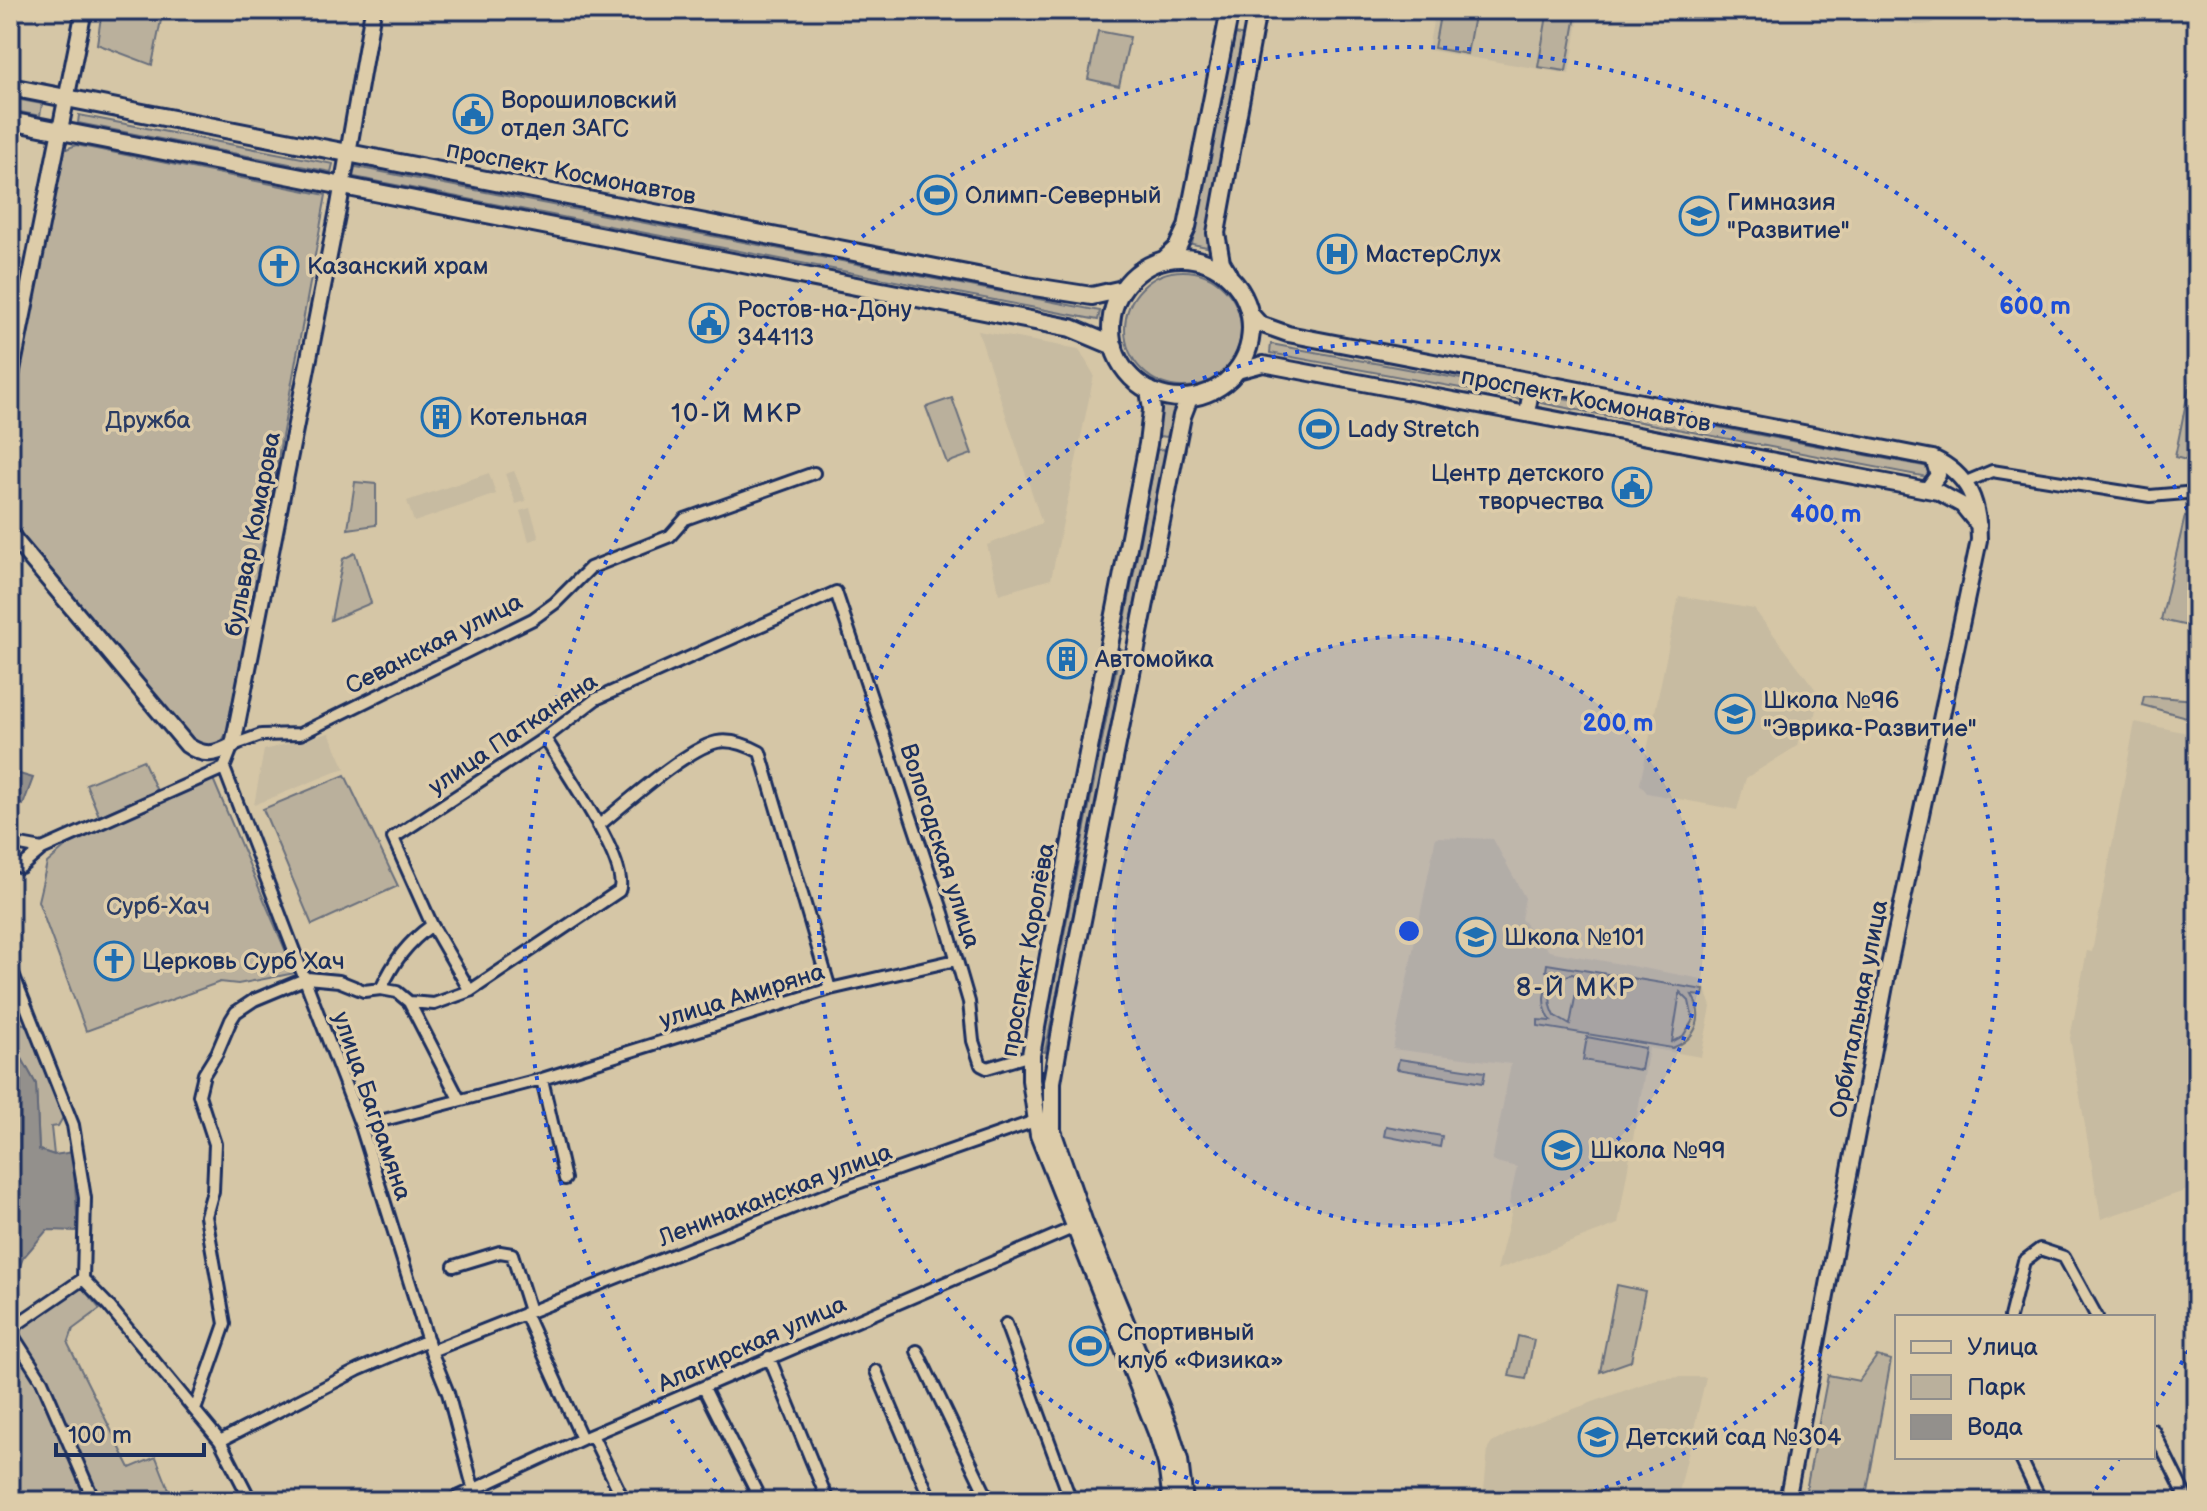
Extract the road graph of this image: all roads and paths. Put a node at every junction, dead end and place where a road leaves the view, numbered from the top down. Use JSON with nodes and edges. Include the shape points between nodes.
{"nodes":[{"id":1,"x":84,"y":10,"type":"edge"},
{"id":2,"x":373,"y":10,"type":"edge"},
{"id":3,"x":1229,"y":14,"type":"edge"},
{"id":4,"x":1256,"y":17,"type":"edge"},
{"id":5,"x":10,"y":87,"type":"edge"},
{"id":6,"x":67,"y":98,"type":"junction"},
{"id":7,"x":10,"y":121,"type":"edge"},
{"id":8,"x":60,"y":131,"type":"junction"},
{"id":9,"x":347,"y":153,"type":"junction"},
{"id":10,"x":343,"y":186,"type":"junction"},
{"id":11,"x":1163,"y":260,"type":"junction"},
{"id":12,"x":1231,"y":279,"type":"junction"},
{"id":13,"x":1123,"y":289,"type":"junction"},
{"id":14,"x":1251,"y":314,"type":"junction"},
{"id":15,"x":1114,"y":346,"type":"junction"},
{"id":16,"x":1237,"y":371,"type":"junction"},
{"id":17,"x":10,"y":380,"type":"edge"},
{"id":18,"x":1533,"y":380,"type":"junction"},
{"id":19,"x":1149,"y":390,"type":"junction"},
{"id":20,"x":1189,"y":398,"type":"junction"},
{"id":21,"x":1527,"y":413,"type":"junction"},
{"id":22,"x":1933,"y":458,"type":"junction"},
{"id":23,"x":814,"y":473,"type":"dead end"},
{"id":24,"x":1966,"y":482,"type":"junction"},
{"id":25,"x":1927,"y":490,"type":"junction"},
{"id":26,"x":2197,"y":492,"type":"edge"},
{"id":27,"x":1979,"y":526,"type":"junction"},
{"id":28,"x":10,"y":534,"type":"edge"},
{"id":29,"x":836,"y":592,"type":"joint"},
{"id":30,"x":1110,"y":647,"type":"junction"},
{"id":31,"x":1138,"y":652,"type":"junction"},
{"id":32,"x":545,"y":738,"type":"junction"},
{"id":33,"x":233,"y":745,"type":"junction"},
{"id":34,"x":224,"y":768,"type":"junction"},
{"id":35,"x":598,"y":826,"type":"junction"},
{"id":36,"x":10,"y":843,"type":"edge"},
{"id":37,"x":42,"y":849,"type":"junction"},
{"id":38,"x":10,"y":862,"type":"edge"},
{"id":39,"x":432,"y":925,"type":"junction"},
{"id":40,"x":956,"y":960,"type":"junction"},
{"id":41,"x":10,"y":966,"type":"edge"},
{"id":42,"x":307,"y":978,"type":"junction"},
{"id":43,"x":381,"y":989,"type":"junction"},
{"id":44,"x":830,"y":989,"type":"junction"},
{"id":45,"x":470,"y":991,"type":"junction"},
{"id":46,"x":409,"y":1002,"type":"junction"},
{"id":47,"x":1031,"y":1055,"type":"junction"},
{"id":48,"x":1056,"y":1056,"type":"junction"},
{"id":49,"x":542,"y":1079,"type":"junction"},
{"id":50,"x":459,"y":1099,"type":"junction"},
{"id":51,"x":1035,"y":1121,"type":"junction"},
{"id":52,"x":361,"y":1126,"type":"junction"},
{"id":53,"x":565,"y":1179,"type":"dead end"},
{"id":54,"x":1073,"y":1228,"type":"junction"},
{"id":55,"x":454,"y":1266,"type":"dead end"},
{"id":56,"x":83,"y":1279,"type":"junction"},
{"id":57,"x":528,"y":1312,"type":"junction"},
{"id":58,"x":2010,"y":1315,"type":"edge"},
{"id":59,"x":2096,"y":1315,"type":"edge"},
{"id":60,"x":1006,"y":1324,"type":"dead end"},
{"id":61,"x":10,"y":1330,"type":"edge"},
{"id":62,"x":429,"y":1346,"type":"junction"},
{"id":63,"x":917,"y":1351,"type":"dead end"},
{"id":64,"x":769,"y":1357,"type":"junction"},
{"id":65,"x":876,"y":1371,"type":"dead end"},
{"id":66,"x":704,"y":1388,"type":"junction"},
{"id":67,"x":195,"y":1410,"type":"junction"},
{"id":68,"x":2155,"y":1434,"type":"edge"},
{"id":69,"x":587,"y":1437,"type":"junction"},
{"id":70,"x":220,"y":1441,"type":"junction"},
{"id":71,"x":2021,"y":1459,"type":"edge"},
{"id":72,"x":473,"y":1487,"type":"junction"},
{"id":73,"x":94,"y":1501,"type":"edge"},
{"id":74,"x":251,"y":1501,"type":"edge"},
{"id":75,"x":449,"y":1501,"type":"edge"},
{"id":76,"x":624,"y":1501,"type":"edge"},
{"id":77,"x":761,"y":1501,"type":"edge"},
{"id":78,"x":828,"y":1501,"type":"edge"},
{"id":79,"x":931,"y":1501,"type":"edge"},
{"id":80,"x":989,"y":1501,"type":"edge"},
{"id":81,"x":1071,"y":1501,"type":"edge"},
{"id":82,"x":1172,"y":1501,"type":"edge"},
{"id":83,"x":1184,"y":1501,"type":"edge"},
{"id":84,"x":1787,"y":1501,"type":"edge"},
{"id":85,"x":2041,"y":1501,"type":"edge"},
{"id":86,"x":2188,"y":1501,"type":"edge"}],
"edges":[{"from":1,"to":6,"type":"main road"},
{"from":2,"to":9,"type":"main road","name":"бульвар Комарова"},
{"from":3,"to":4,"type":"main road","via":[[1238,30],[1246,31]]},
{"from":3,"to":11,"type":"main road","via":[[1187,227],[1177,248]]},
{"from":4,"to":12,"type":"main road","via":[[1216,233],[1221,262]]},
{"from":5,"to":6,"type":"main road","name":"проспект Космонавтов"},
{"from":6,"to":8,"type":"main road"},
{"from":6,"to":9,"type":"main road","name":"проспект Космонавтов"},
{"from":7,"to":8,"type":"main road"},
{"from":8,"to":10,"type":"main road"},
{"from":8,"to":17,"type":"main road"},
{"from":9,"to":10,"type":"main road","name":"бульвар Комарова"},
{"from":9,"to":13,"type":"main road","name":"проспект Космонавтов","via":[[1028,286],[1092,296]]},
{"from":10,"to":15,"type":"main road","via":[[1071,328]]},
{"from":10,"to":33,"type":"main road","name":"бульвар Комарова"},
{"from":11,"to":12,"type":"main road","via":[[1194,259]]},
{"from":11,"to":13,"type":"main road"},
{"from":12,"to":14,"type":"main road"},
{"from":13,"to":15,"type":"main road","via":[[1112,318]]},
{"from":14,"to":16,"type":"main road","via":[[1251,336]]},
{"from":14,"to":18,"type":"main road","name":"проспект Космонавтов","via":[[1273,331]]},
{"from":15,"to":19,"type":"main road","via":[[1123,366]]},
{"from":16,"to":20,"type":"main road","via":[[1212,391]]},
{"from":16,"to":21,"type":"main road","name":"проспект Космонавтов","via":[[1263,364]]},
{"from":18,"to":21,"type":"main road"},
{"from":18,"to":22,"type":"main road","name":"проспект Космонавтов"},
{"from":19,"to":20,"type":"main road"},
{"from":19,"to":30,"type":"main road","name":"проспект Королёва","via":[[1148,444]]},
{"from":20,"to":31,"type":"main road","name":"проспект Королёва"},
{"from":21,"to":25,"type":"main road","name":"проспект Космонавтов"},
{"from":22,"to":24,"type":"main road","name":"проспект Космонавтов"},
{"from":22,"to":25,"type":"main road","via":[[1938,475]]},
{"from":23,"to":33,"type":"street","name":"Севанская улица","via":[[685,519],[670,536],[590,568],[533,619],[300,734],[261,735]]},
{"from":24,"to":26,"type":"street","via":[[1992,471],[2150,496]]},
{"from":24,"to":27,"type":"main road"},
{"from":25,"to":27,"type":"main road","name":"проспект Космонавтов","via":[[1945,493]]},
{"from":27,"to":84,"type":"main road","name":"Орбитальная улица"},
{"from":28,"to":33,"type":"main road","via":[[187,745],[214,754]]},
{"from":29,"to":32,"type":"street","name":"улица Патканяна","via":[[596,699]]},
{"from":29,"to":40,"type":"street","name":"Вологодская улица"},
{"from":30,"to":31,"type":"main road","via":[[1122,641]]},
{"from":30,"to":47,"type":"main road","name":"проспект Королёва"},
{"from":31,"to":48,"type":"main road","name":"проспект Королёва"},
{"from":32,"to":35,"type":"street"},
{"from":32,"to":39,"type":"street","name":"улица Патканяна","via":[[393,838]]},
{"from":33,"to":34,"type":"street"},
{"from":34,"to":37,"type":"street"},
{"from":34,"to":42,"type":"street","name":"улица Баграмяна"},
{"from":35,"to":44,"type":"street","via":[[718,742],[746,744],[760,752]]},
{"from":35,"to":45,"type":"street","via":[[622,875],[619,891]]},
{"from":36,"to":37,"type":"street"},
{"from":37,"to":38,"type":"street","via":[[21,867]]},
{"from":39,"to":43,"type":"street","via":[[410,940]]},
{"from":39,"to":45,"type":"street"},
{"from":40,"to":44,"type":"street","name":"улица Амиряна"},
{"from":40,"to":47,"type":"street","name":"Вологодская улица","via":[[981,1065],[987,1068]]},
{"from":41,"to":56,"type":"street","via":[[73,1125],[85,1198]]},
{"from":42,"to":43,"type":"street","via":[[339,981],[364,991]]},
{"from":42,"to":52,"type":"street","name":"улица Баграмяна"},
{"from":42,"to":67,"type":"street","via":[[236,1012],[200,1085],[215,1144],[206,1216],[225,1324]]},
{"from":43,"to":46,"type":"street","via":[[397,992]]},
{"from":44,"to":49,"type":"street","name":"улица Амиряна"},
{"from":45,"to":46,"type":"street","via":[[434,1004]]},
{"from":46,"to":50,"type":"street"},
{"from":47,"to":48,"type":"main road","via":[[1044,1060]]},
{"from":47,"to":51,"type":"main road","name":"проспект Королёва"},
{"from":48,"to":83,"type":"main road","name":"проспект Королёва","via":[[1051,1118],[1055,1144],[1169,1428]]},
{"from":49,"to":50,"type":"street","name":"улица Амиряна"},
{"from":49,"to":53,"type":"street"},
{"from":50,"to":52,"type":"street","name":"улица Амиряна"},
{"from":51,"to":54,"type":"main road","name":"проспект Королёва"},
{"from":51,"to":57,"type":"street","name":"Ленинаканская улица","via":[[832,1192]]},
{"from":52,"to":62,"type":"street","name":"улица Баграмяна"},
{"from":54,"to":64,"type":"street","name":"Алагирская улица"},
{"from":54,"to":82,"type":"main road","name":"проспект Королёва","via":[[1158,1435]]},
{"from":55,"to":57,"type":"street","via":[[500,1252],[512,1254]]},
{"from":56,"to":61,"type":"street"},
{"from":56,"to":67,"type":"street"},
{"from":57,"to":62,"type":"street","name":"Ленинаканская улица","via":[[478,1335]]},
{"from":57,"to":69,"type":"street"},
{"from":58,"to":59,"type":"street","via":[[2024,1261],[2050,1249],[2064,1257]]},
{"from":60,"to":81,"type":"street"},
{"from":61,"to":73,"type":"street","via":[[42,1381]]},
{"from":62,"to":70,"type":"street","name":"Ленинаканская улица","via":[[358,1370]]},
{"from":62,"to":72,"type":"street","name":"улица Баграмяна","via":[[448,1393]]},
{"from":63,"to":80,"type":"street"},
{"from":64,"to":66,"type":"street","name":"Алагирская улица"},
{"from":64,"to":78,"type":"street"},
{"from":65,"to":79,"type":"street"},
{"from":66,"to":69,"type":"street","name":"Алагирская улица"},
{"from":66,"to":77,"type":"street"},
{"from":67,"to":70,"type":"street"},
{"from":68,"to":86,"type":"street"},
{"from":69,"to":72,"type":"street","name":"Алагирская улица"},
{"from":69,"to":76,"type":"street"},
{"from":70,"to":74,"type":"street"},
{"from":71,"to":85,"type":"street"},
{"from":72,"to":75,"type":"street","name":"Алагирская улица"}]}
